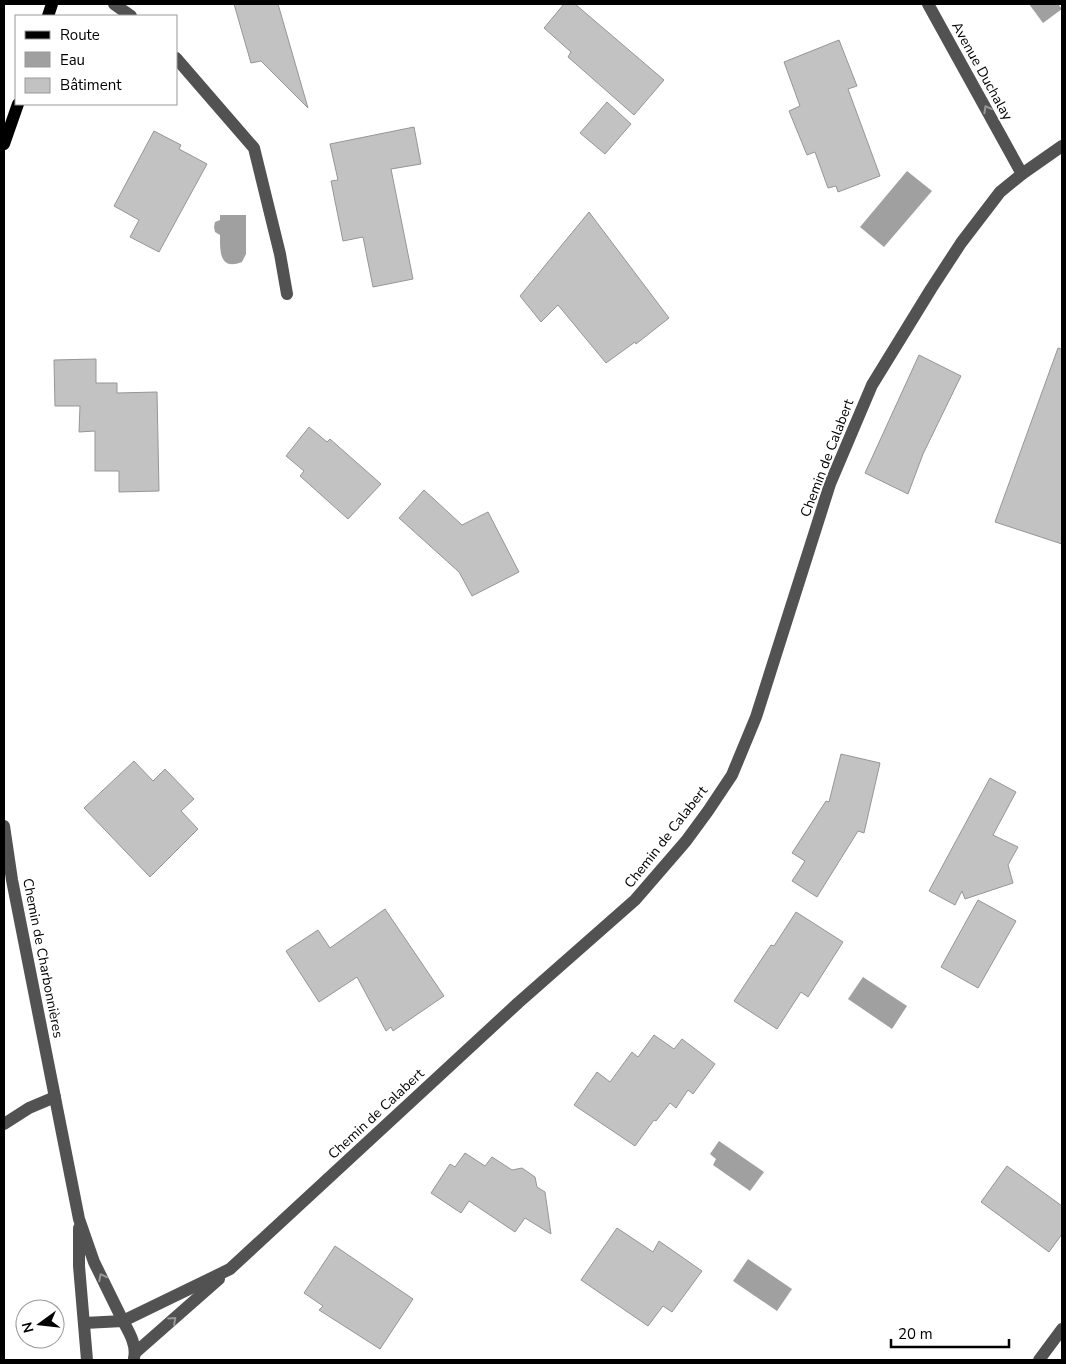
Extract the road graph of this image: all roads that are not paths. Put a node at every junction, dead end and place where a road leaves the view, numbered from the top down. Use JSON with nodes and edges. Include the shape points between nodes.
{"nodes":[{"id":1,"x":114,"y":4,"type":"edge"},
{"id":2,"x":928,"y":4,"type":"edge"},
{"id":3,"x":130,"y":15,"type":"edge"},
{"id":4,"x":178,"y":60,"type":"edge"},
{"id":5,"x":18,"y":105,"type":"edge"},
{"id":6,"x":4,"y":144,"type":"edge"},
{"id":7,"x":1062,"y":146,"type":"edge"},
{"id":8,"x":1022,"y":174,"type":"junction"},
{"id":9,"x":287,"y":294,"type":"dead end"},
{"id":10,"x":4,"y":826,"type":"edge"},
{"id":11,"x":54,"y":1097,"type":"junction"},
{"id":12,"x":4,"y":1124,"type":"edge"},
{"id":13,"x":79,"y":1219,"type":"junction"},
{"id":14,"x":230,"y":1270,"type":"junction"},
{"id":15,"x":123,"y":1321,"type":"junction"},
{"id":16,"x":84,"y":1323,"type":"junction"},
{"id":17,"x":1062,"y":1330,"type":"edge"},
{"id":18,"x":135,"y":1356,"type":"edge"},
{"id":19,"x":87,"y":1360,"type":"edge"},
{"id":20,"x":1039,"y":1360,"type":"edge"}],
"edges":[{"from":1,"to":3,"type":"street"},
{"from":8,"to":2,"type":"street","name":"Avenue Duchalay","one_way":true},
{"from":4,"to":9,"type":"street","via":[[254,148]]},
{"from":5,"to":6,"type":"main road"},
{"from":7,"to":8,"type":"street","name":"Chemin de Calabert"},
{"from":8,"to":14,"type":"street","name":"Chemin de Calabert","via":[[1000,192],[961,243],[872,385],[830,484],[756,717],[732,775],[708,812],[635,900],[518,1003]]},
{"from":10,"to":11,"type":"street","name":"Chemin de Charbonnières"},
{"from":11,"to":12,"type":"street"},
{"from":11,"to":13,"type":"street","name":"Chemin de Charbonnières"},
{"from":15,"to":13,"type":"street","name":"Chemin de Charbonnières","one_way":true,"via":[[94,1262]]},
{"from":13,"to":16,"type":"street","name":"Chemin de Charbonnières"},
{"from":14,"to":15,"type":"street","name":"Chemin de Calabert"},
{"from":18,"to":14,"type":"street","one_way":true},
{"from":15,"to":16,"type":"street"},
{"from":15,"to":18,"type":"street","name":"Chemin de Charbonnières","via":[[131,1336]]},
{"from":16,"to":19,"type":"street","name":"Chemin de Charbonnières"},
{"from":17,"to":20,"type":"street"}]}
